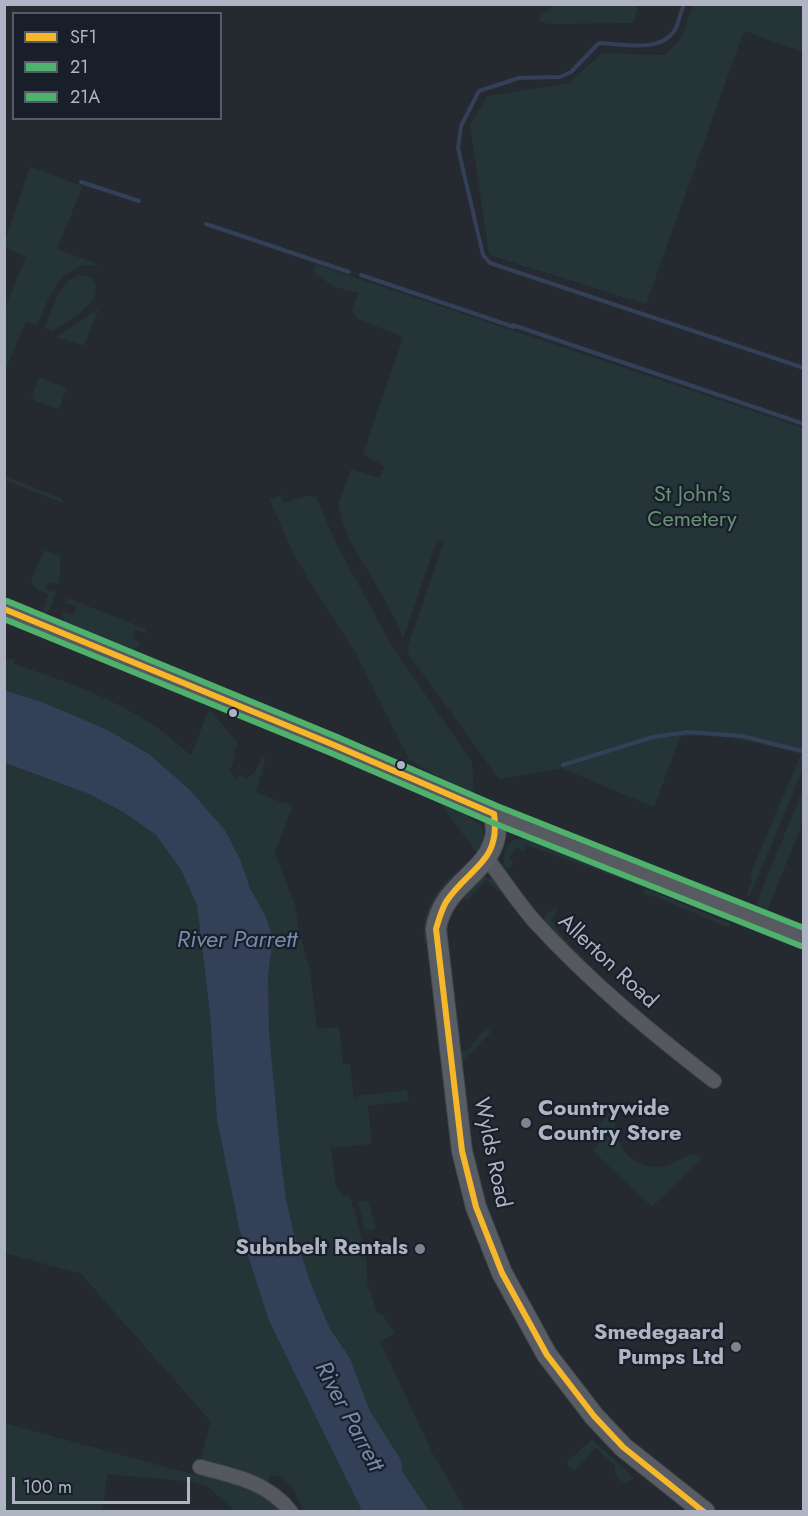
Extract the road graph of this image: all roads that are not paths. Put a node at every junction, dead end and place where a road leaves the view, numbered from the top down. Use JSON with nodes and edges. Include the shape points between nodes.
{"nodes":[{"id":1,"x":4,"y":609,"type":"edge"},
{"id":2,"x":494,"y":814,"type":"junction"},
{"id":3,"x":486,"y":858,"type":"junction"},
{"id":4,"x":804,"y":938,"type":"edge"},
{"id":5,"x":714,"y":1082,"type":"dead end"},
{"id":6,"x":200,"y":1467,"type":"dead end"},
{"id":7,"x":291,"y":1512,"type":"edge"},
{"id":8,"x":705,"y":1512,"type":"edge"}],
"edges":[{"from":1,"to":2,"type":"main road"},
{"from":2,"to":3,"type":"street","name":"Wylds Road","via":[[496,835]]},
{"from":2,"to":4,"type":"main road"},
{"from":3,"to":5,"type":"street","name":"Allerton Road","via":[[555,943],[647,1028]]},
{"from":3,"to":8,"type":"street","name":"Wylds Road","via":[[440,908],[436,929],[459,1132],[476,1207],[513,1296],[566,1380],[622,1447]]},
{"from":6,"to":7,"type":"street","via":[[254,1482]]}]}
